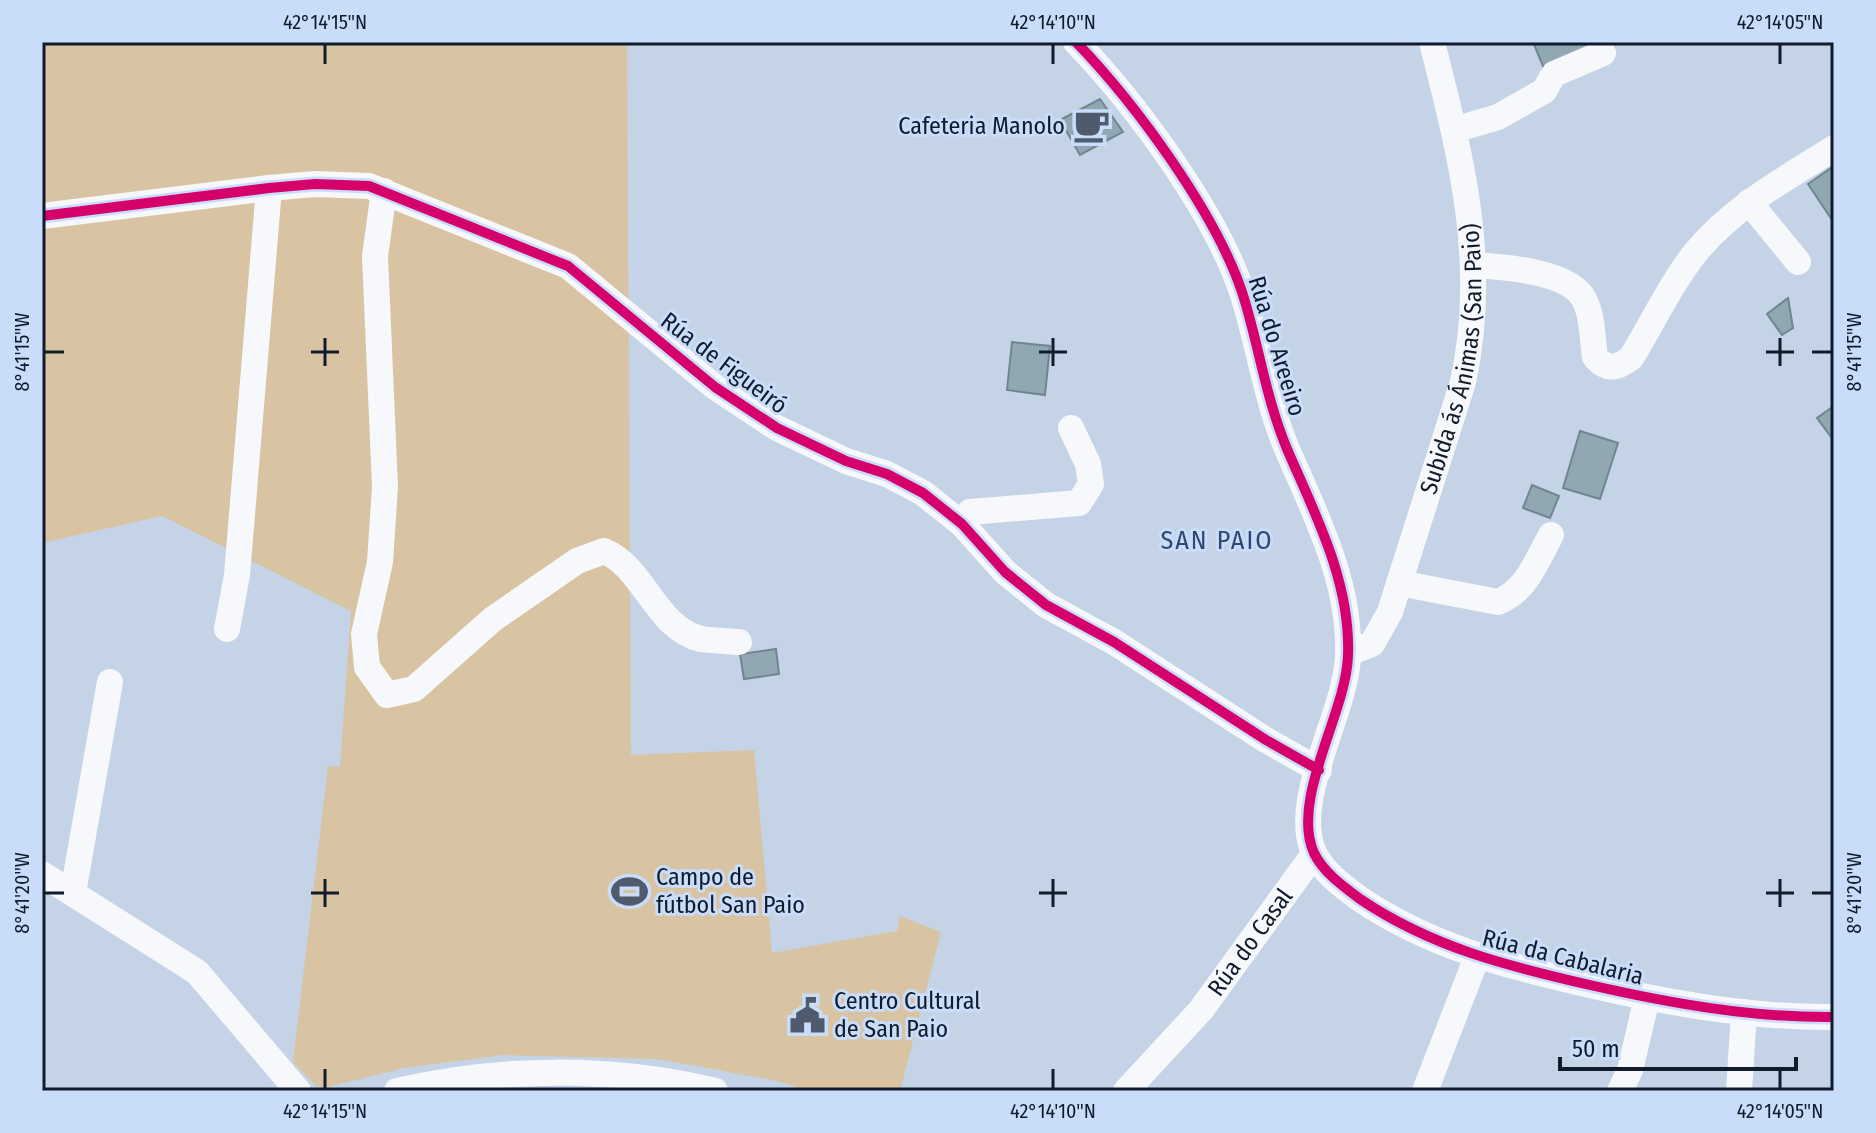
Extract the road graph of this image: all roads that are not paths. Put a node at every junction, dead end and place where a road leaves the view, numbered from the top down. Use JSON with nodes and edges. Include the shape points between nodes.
{"nodes":[{"id":1,"x":1076,"y":42,"type":"edge"},
{"id":2,"x":1432,"y":42,"type":"edge"},
{"id":3,"x":1603,"y":53,"type":"dead end"},
{"id":4,"x":1454,"y":130,"type":"junction"},
{"id":5,"x":1834,"y":148,"type":"edge"},
{"id":6,"x":269,"y":188,"type":"junction"},
{"id":7,"x":384,"y":191,"type":"junction"},
{"id":8,"x":1749,"y":202,"type":"junction"},
{"id":9,"x":42,"y":216,"type":"edge"},
{"id":10,"x":1798,"y":262,"type":"dead end"},
{"id":11,"x":1475,"y":265,"type":"junction"},
{"id":12,"x":1071,"y":428,"type":"dead end"},
{"id":13,"x":962,"y":524,"type":"junction"},
{"id":14,"x":1551,"y":535,"type":"dead end"},
{"id":15,"x":1399,"y":583,"type":"junction"},
{"id":16,"x":227,"y":629,"type":"dead end"},
{"id":17,"x":739,"y":642,"type":"dead end"},
{"id":18,"x":1349,"y":653,"type":"junction"},
{"id":19,"x":110,"y":682,"type":"dead end"},
{"id":20,"x":1319,"y":770,"type":"junction"},
{"id":21,"x":1314,"y":854,"type":"junction"},
{"id":22,"x":42,"y":874,"type":"edge"},
{"id":23,"x":73,"y":893,"type":"junction"},
{"id":24,"x":1477,"y":957,"type":"junction"},
{"id":25,"x":1647,"y":998,"type":"junction"},
{"id":26,"x":1744,"y":1012,"type":"junction"},
{"id":27,"x":1834,"y":1017,"type":"edge"},
{"id":28,"x":298,"y":1091,"type":"edge"},
{"id":29,"x":397,"y":1091,"type":"edge"},
{"id":30,"x":715,"y":1091,"type":"edge"},
{"id":31,"x":1126,"y":1091,"type":"edge"},
{"id":32,"x":1425,"y":1091,"type":"edge"},
{"id":33,"x":1620,"y":1091,"type":"edge"},
{"id":34,"x":1739,"y":1091,"type":"edge"}],
"edges":[{"from":1,"to":18,"type":"street","name":"Rúa do Areeiro","via":[[1103,70],[1176,170],[1223,247],[1243,294],[1282,433],[1314,503],[1339,582]]},
{"from":2,"to":4,"type":"street","name":"Subida ás Ánimas (San Paio)"},
{"from":3,"to":4,"type":"street","via":[[1554,74],[1544,91],[1498,117]]},
{"from":4,"to":11,"type":"street","name":"Subida ás Ánimas (San Paio)","via":[[1465,172]]},
{"from":5,"to":8,"type":"street"},
{"from":6,"to":7,"type":"street","name":"Rúa de Figueiró","via":[[315,184]]},
{"from":6,"to":9,"type":"street","name":"Rúa de Figueiró"},
{"from":6,"to":16,"type":"street","via":[[237,575]]},
{"from":7,"to":13,"type":"street","name":"Rúa de Figueiró","via":[[568,266],[715,387],[777,428],[887,474],[923,493]]},
{"from":7,"to":17,"type":"street","via":[[375,256],[385,487],[380,562],[364,634],[367,667],[387,695],[414,689],[493,619],[577,561],[604,551],[618,557],[673,624],[698,639]]},
{"from":8,"to":10,"type":"street"},
{"from":8,"to":11,"type":"street","via":[[1694,254],[1631,358],[1616,367],[1595,357],[1587,308],[1573,287],[1523,268]]},
{"from":11,"to":15,"type":"street","name":"Subida ás Ánimas (San Paio)","via":[[1471,345],[1463,382]]},
{"from":12,"to":13,"type":"street","via":[[1091,484],[1079,503],[970,512]]},
{"from":13,"to":20,"type":"street","name":"Rúa de Figueiró","via":[[1005,572],[1046,605]]},
{"from":14,"to":15,"type":"street","via":[[1526,582],[1498,602]]},
{"from":15,"to":18,"type":"street","name":"Subida ás Ánimas (San Paio)","via":[[1372,644]]},
{"from":18,"to":20,"type":"street","name":"Rúa do Areeiro","via":[[1344,693]]},
{"from":19,"to":23,"type":"street"},
{"from":20,"to":21,"type":"street","via":[[1310,799]]},
{"from":21,"to":24,"type":"street","name":"Rúa da Cabalaria","via":[[1349,891],[1385,916]]},
{"from":21,"to":31,"type":"street","name":"Rúa do Casal","via":[[1201,1010]]},
{"from":22,"to":23,"type":"street"},
{"from":23,"to":28,"type":"street","via":[[197,972]]},
{"from":24,"to":25,"type":"street","name":"Rúa da Cabalaria"},
{"from":24,"to":32,"type":"street"},
{"from":25,"to":26,"type":"street","name":"Rúa da Cabalaria"},
{"from":25,"to":33,"type":"street"},
{"from":26,"to":27,"type":"street","name":"Rúa da Cabalaria"},
{"from":26,"to":34,"type":"street"},
{"from":29,"to":30,"type":"street","via":[[459,1077],[613,1073]]}]}
